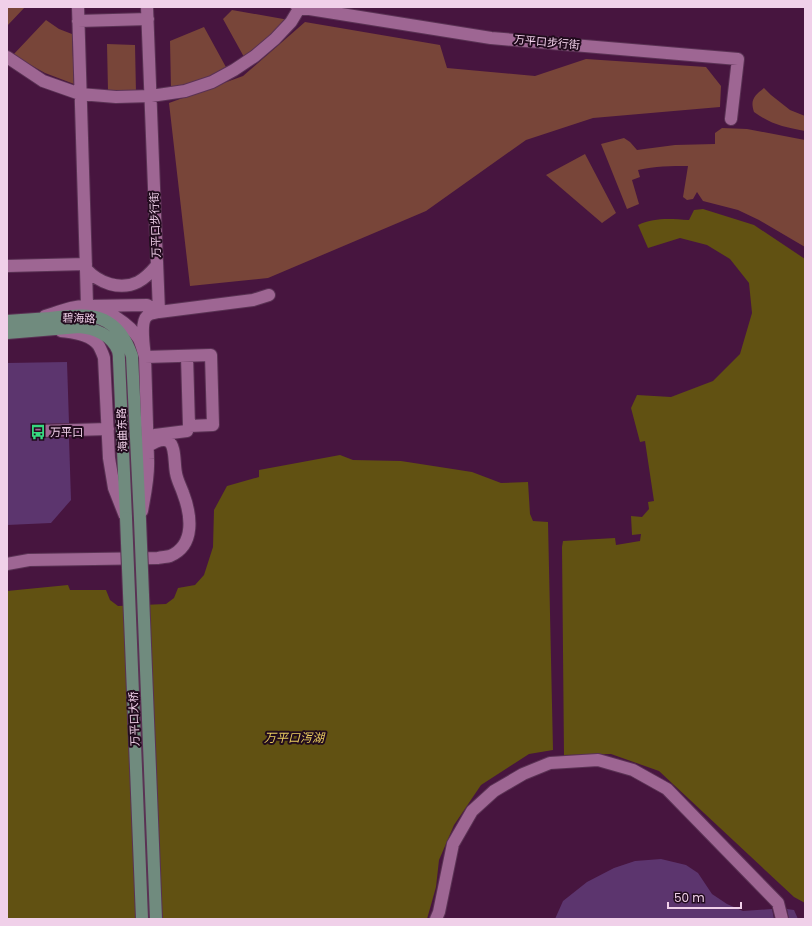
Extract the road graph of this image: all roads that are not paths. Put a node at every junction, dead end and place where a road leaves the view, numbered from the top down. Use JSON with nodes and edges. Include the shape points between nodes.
{"nodes":[{"id":1,"x":78,"y":7,"type":"edge"},
{"id":2,"x":299,"y":7,"type":"edge"},
{"id":3,"x":147,"y":13,"type":"edge"},
{"id":4,"x":78,"y":21,"type":"junction"},
{"id":5,"x":7,"y":57,"type":"edge"},
{"id":6,"x":80,"y":94,"type":"junction"},
{"id":7,"x":151,"y":96,"type":"junction"},
{"id":8,"x":731,"y":119,"type":"dead end"},
{"id":9,"x":157,"y":261,"type":"junction"},
{"id":10,"x":7,"y":266,"type":"edge"},
{"id":11,"x":86,"y":267,"type":"junction"},
{"id":12,"x":269,"y":296,"type":"dead end"},
{"id":13,"x":87,"y":306,"type":"junction"},
{"id":14,"x":159,"y":312,"type":"junction"},
{"id":15,"x":36,"y":319,"type":"junction"},
{"id":16,"x":7,"y":321,"type":"edge"},
{"id":17,"x":50,"y":330,"type":"junction"},
{"id":18,"x":7,"y":333,"type":"edge"},
{"id":19,"x":113,"y":342,"type":"joint"},
{"id":20,"x":132,"y":356,"type":"joint"},
{"id":21,"x":187,"y":356,"type":"junction"},
{"id":22,"x":145,"y":357,"type":"junction"},
{"id":23,"x":189,"y":426,"type":"junction"},
{"id":24,"x":108,"y":429,"type":"junction"},
{"id":25,"x":40,"y":431,"type":"dead end"},
{"id":26,"x":148,"y":442,"type":"junction"},
{"id":27,"x":126,"y":518,"type":"junction"},
{"id":28,"x":140,"y":520,"type":"junction"},
{"id":29,"x":7,"y":564,"type":"edge"},
{"id":30,"x":142,"y":919,"type":"edge"},
{"id":31,"x":156,"y":919,"type":"edge"},
{"id":32,"x":436,"y":919,"type":"edge"},
{"id":33,"x":782,"y":919,"type":"edge"}],
"edges":[{"from":1,"to":4,"type":"street"},
{"from":2,"to":7,"type":"street","via":[[291,22],[275,39],[234,70],[212,82]]},
{"from":2,"to":8,"type":"street","name":"万平口步行街","via":[[491,38],[738,59]]},
{"from":3,"to":4,"type":"street"},
{"from":3,"to":7,"type":"street","name":"万平口步行街"},
{"from":4,"to":6,"type":"street"},
{"from":5,"to":6,"type":"street","via":[[43,81]]},
{"from":6,"to":7,"type":"street"},
{"from":6,"to":11,"type":"street"},
{"from":7,"to":9,"type":"street","name":"万平口步行街"},
{"from":9,"to":11,"type":"street","name":"万平口步行街","via":[[157,265],[148,275],[138,282],[118,286],[97,279]]},
{"from":9,"to":14,"type":"street"},
{"from":10,"to":11,"type":"street"},
{"from":11,"to":13,"type":"street"},
{"from":12,"to":14,"type":"street"},
{"from":13,"to":14,"type":"street","via":[[146,305]]},
{"from":13,"to":15,"type":"street"},
{"from":13,"to":22,"type":"street","via":[[111,314],[131,329],[138,338]]},
{"from":14,"to":22,"type":"street","via":[[149,315],[144,324]]},
{"from":15,"to":16,"type":"main road","name":"碧海路"},
{"from":15,"to":20,"type":"main road","name":"碧海路","via":[[98,317],[116,328]]},
{"from":17,"to":18,"type":"main road","name":"碧海路"},
{"from":17,"to":19,"type":"main road","name":"碧海路","via":[[88,328],[104,334]]},
{"from":17,"to":24,"type":"street","via":[[78,333],[98,345],[104,358]]},
{"from":19,"to":27,"type":"main road","name":"海曲东路","via":[[120,360]]},
{"from":20,"to":28,"type":"main road","name":"海曲东路"},
{"from":21,"to":22,"type":"street"},
{"from":21,"to":23,"type":"street"},
{"from":21,"to":23,"type":"street","via":[[211,355],[213,424]]},
{"from":22,"to":26,"type":"street"},
{"from":23,"to":26,"type":"street","via":[[187,431],[157,434]]},
{"from":24,"to":25,"type":"street"},
{"from":24,"to":27,"type":"street","via":[[114,488]]},
{"from":26,"to":28,"type":"street","via":[[148,470]]},
{"from":26,"to":29,"type":"street","via":[[163,440],[173,446],[176,474],[190,520],[189,533],[178,551],[158,558],[29,560]]},
{"from":27,"to":30,"type":"main road","name":"万平口大桥","bridge":true},
{"from":28,"to":31,"type":"main road","name":"万平口大桥","bridge":true},
{"from":32,"to":33,"type":"street","via":[[453,844],[472,811],[494,791],[523,774],[550,763],[598,760],[633,770],[667,789],[778,903]]}]}
